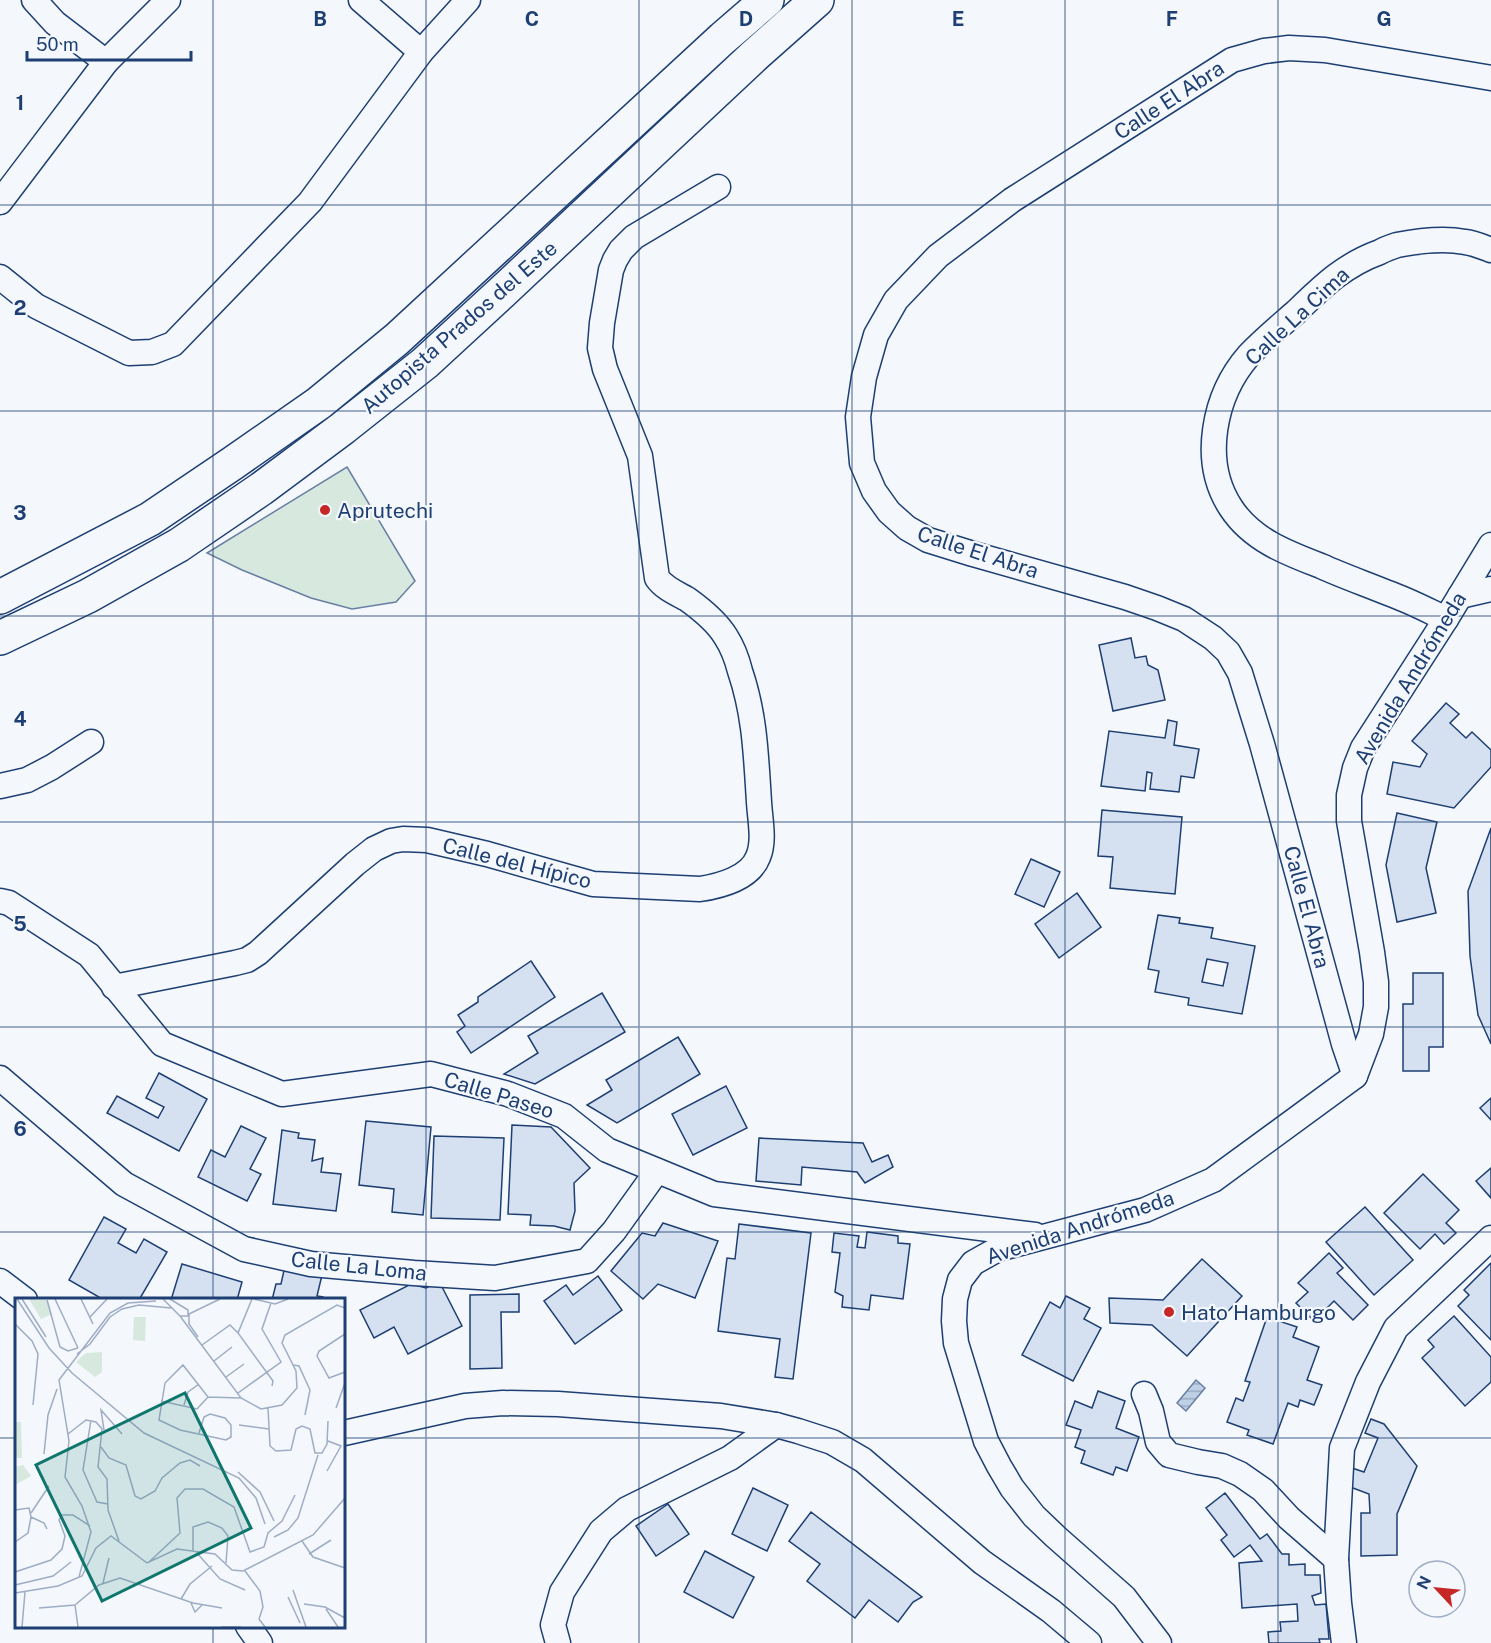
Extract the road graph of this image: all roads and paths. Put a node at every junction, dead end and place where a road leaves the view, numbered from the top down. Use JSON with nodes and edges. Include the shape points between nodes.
{"nodes":[{"id":1,"x":34,"y":0,"type":"edge"},
{"id":2,"x":168,"y":0,"type":"edge"},
{"id":3,"x":361,"y":0,"type":"edge"},
{"id":4,"x":468,"y":0,"type":"edge"},
{"id":5,"x":766,"y":0,"type":"edge"},
{"id":6,"x":817,"y":0,"type":"edge"},
{"id":7,"x":421,"y":52,"type":"junction"},
{"id":8,"x":106,"y":62,"type":"junction"},
{"id":9,"x":1491,"y":78,"type":"edge"},
{"id":10,"x":718,"y":187,"type":"dead end"},
{"id":11,"x":0,"y":202,"type":"edge"},
{"id":12,"x":1491,"y":250,"type":"edge"},
{"id":13,"x":0,"y":277,"type":"edge"},
{"id":14,"x":1491,"y":545,"type":"edge"},
{"id":15,"x":1491,"y":589,"type":"edge"},
{"id":16,"x":1460,"y":596,"type":"junction"},
{"id":17,"x":0,"y":597,"type":"edge"},
{"id":18,"x":1446,"y":619,"type":"junction"},
{"id":19,"x":0,"y":638,"type":"edge"},
{"id":20,"x":91,"y":742,"type":"dead end"},
{"id":21,"x":0,"y":786,"type":"edge"},
{"id":22,"x":0,"y":901,"type":"edge"},
{"id":23,"x":114,"y":987,"type":"junction"},
{"id":24,"x":1355,"y":1076,"type":"junction"},
{"id":25,"x":0,"y":1078,"type":"edge"},
{"id":26,"x":657,"y":1171,"type":"junction"},
{"id":27,"x":1044,"y":1236,"type":"junction"},
{"id":28,"x":1491,"y":1238,"type":"edge"},
{"id":29,"x":0,"y":1281,"type":"edge"},
{"id":30,"x":25,"y":1298,"type":"edge"},
{"id":31,"x":1144,"y":1394,"type":"dead end"},
{"id":32,"x":776,"y":1425,"type":"junction"},
{"id":33,"x":345,"y":1433,"type":"edge"},
{"id":34,"x":1336,"y":1559,"type":"junction"},
{"id":35,"x":249,"y":1628,"type":"edge"},
{"id":36,"x":260,"y":1643,"type":"edge"},
{"id":37,"x":558,"y":1643,"type":"edge"},
{"id":38,"x":1089,"y":1643,"type":"edge"},
{"id":39,"x":1160,"y":1643,"type":"edge"},
{"id":40,"x":1344,"y":1643,"type":"edge"}],
"edges":[{"from":1,"to":8,"type":"street","via":[[55,23]]},
{"from":2,"to":8,"type":"street"},
{"from":3,"to":7,"type":"street"},
{"from":4,"to":7,"type":"street"},
{"from":5,"to":17,"type":"highway","name":"Autopista Prados del Este","via":[[397,339],[319,403],[150,519]]},
{"from":6,"to":19,"type":"highway","name":"Autopista Prados del Este","via":[[425,363],[343,428],[179,545],[88,596]]},
{"from":7,"to":13,"type":"street","via":[[310,202],[173,344],[152,352],[129,353],[36,306]]},
{"from":8,"to":11,"type":"street"},
{"from":9,"to":24,"type":"street","name":"Calle El Abra","via":[[1325,50],[1289,48],[1232,60],[1012,200],[938,256],[896,300],[876,335],[858,417],[862,463],[874,491],[889,512],[908,528],[928,540],[1157,608],[1184,619],[1228,652],[1240,673],[1262,744]]},
{"from":10,"to":23,"type":"street","name":"Calle del Hípico","via":[[634,237],[621,250],[611,270],[600,348],[640,456],[657,578],[700,609],[725,635],[748,694],[755,734],[762,841],[758,858],[748,871],[733,880],[700,889],[593,884],[427,840],[391,841],[361,859],[247,960]]},
{"from":12,"to":18,"type":"street","name":"Calle La Cima","via":[[1465,242],[1396,245],[1341,271],[1249,356],[1234,377],[1216,424],[1213,451],[1223,492],[1231,508],[1258,536],[1277,549]]},
{"from":14,"to":16,"type":"street","name":"Avenida Andrómeda"},
{"from":15,"to":16,"type":"street"},
{"from":16,"to":18,"type":"street","name":"Avenida Andrómeda"},
{"from":18,"to":24,"type":"street","name":"Avenida Andrómeda","via":[[1363,748],[1348,795],[1376,982],[1371,1034]]},
{"from":20,"to":21,"type":"street","via":[[27,780]]},
{"from":22,"to":23,"type":"street","name":"Calle Paseo","via":[[89,955]]},
{"from":23,"to":26,"type":"street","name":"Calle Paseo","via":[[162,1044],[282,1094],[431,1074],[508,1094],[564,1116],[607,1150]]},
{"from":24,"to":27,"type":"street","name":"Avenida Andrómeda","via":[[1213,1180],[1145,1210]]},
{"from":25,"to":26,"type":"street","name":"Calle La Loma","via":[[124,1184],[244,1249],[311,1264],[495,1278],[588,1261]]},
{"from":26,"to":27,"type":"street","name":"Calle Paseo","via":[[714,1194]]},
{"from":27,"to":39,"type":"street","name":"Avenida Andrómeda","via":[[998,1249],[973,1263],[960,1280],[955,1299],[956,1343],[986,1441],[1012,1488],[1034,1516],[1124,1597]]},
{"from":28,"to":34,"type":"street","via":[[1396,1328],[1368,1382],[1342,1448]]},
{"from":29,"to":30,"type":"street"},
{"from":31,"to":34,"type":"street","via":[[1158,1442],[1169,1455],[1222,1466],[1240,1474],[1263,1490]]},
{"from":32,"to":33,"type":"street","via":[[678,1412],[503,1404],[465,1406]]},
{"from":32,"to":37,"type":"street","via":[[730,1458],[627,1509],[601,1531],[562,1592],[553,1625]]},
{"from":32,"to":38,"type":"street","via":[[832,1442],[863,1460],[982,1562]]},
{"from":34,"to":40,"type":"street"},
{"from":35,"to":36,"type":"street"}]}
